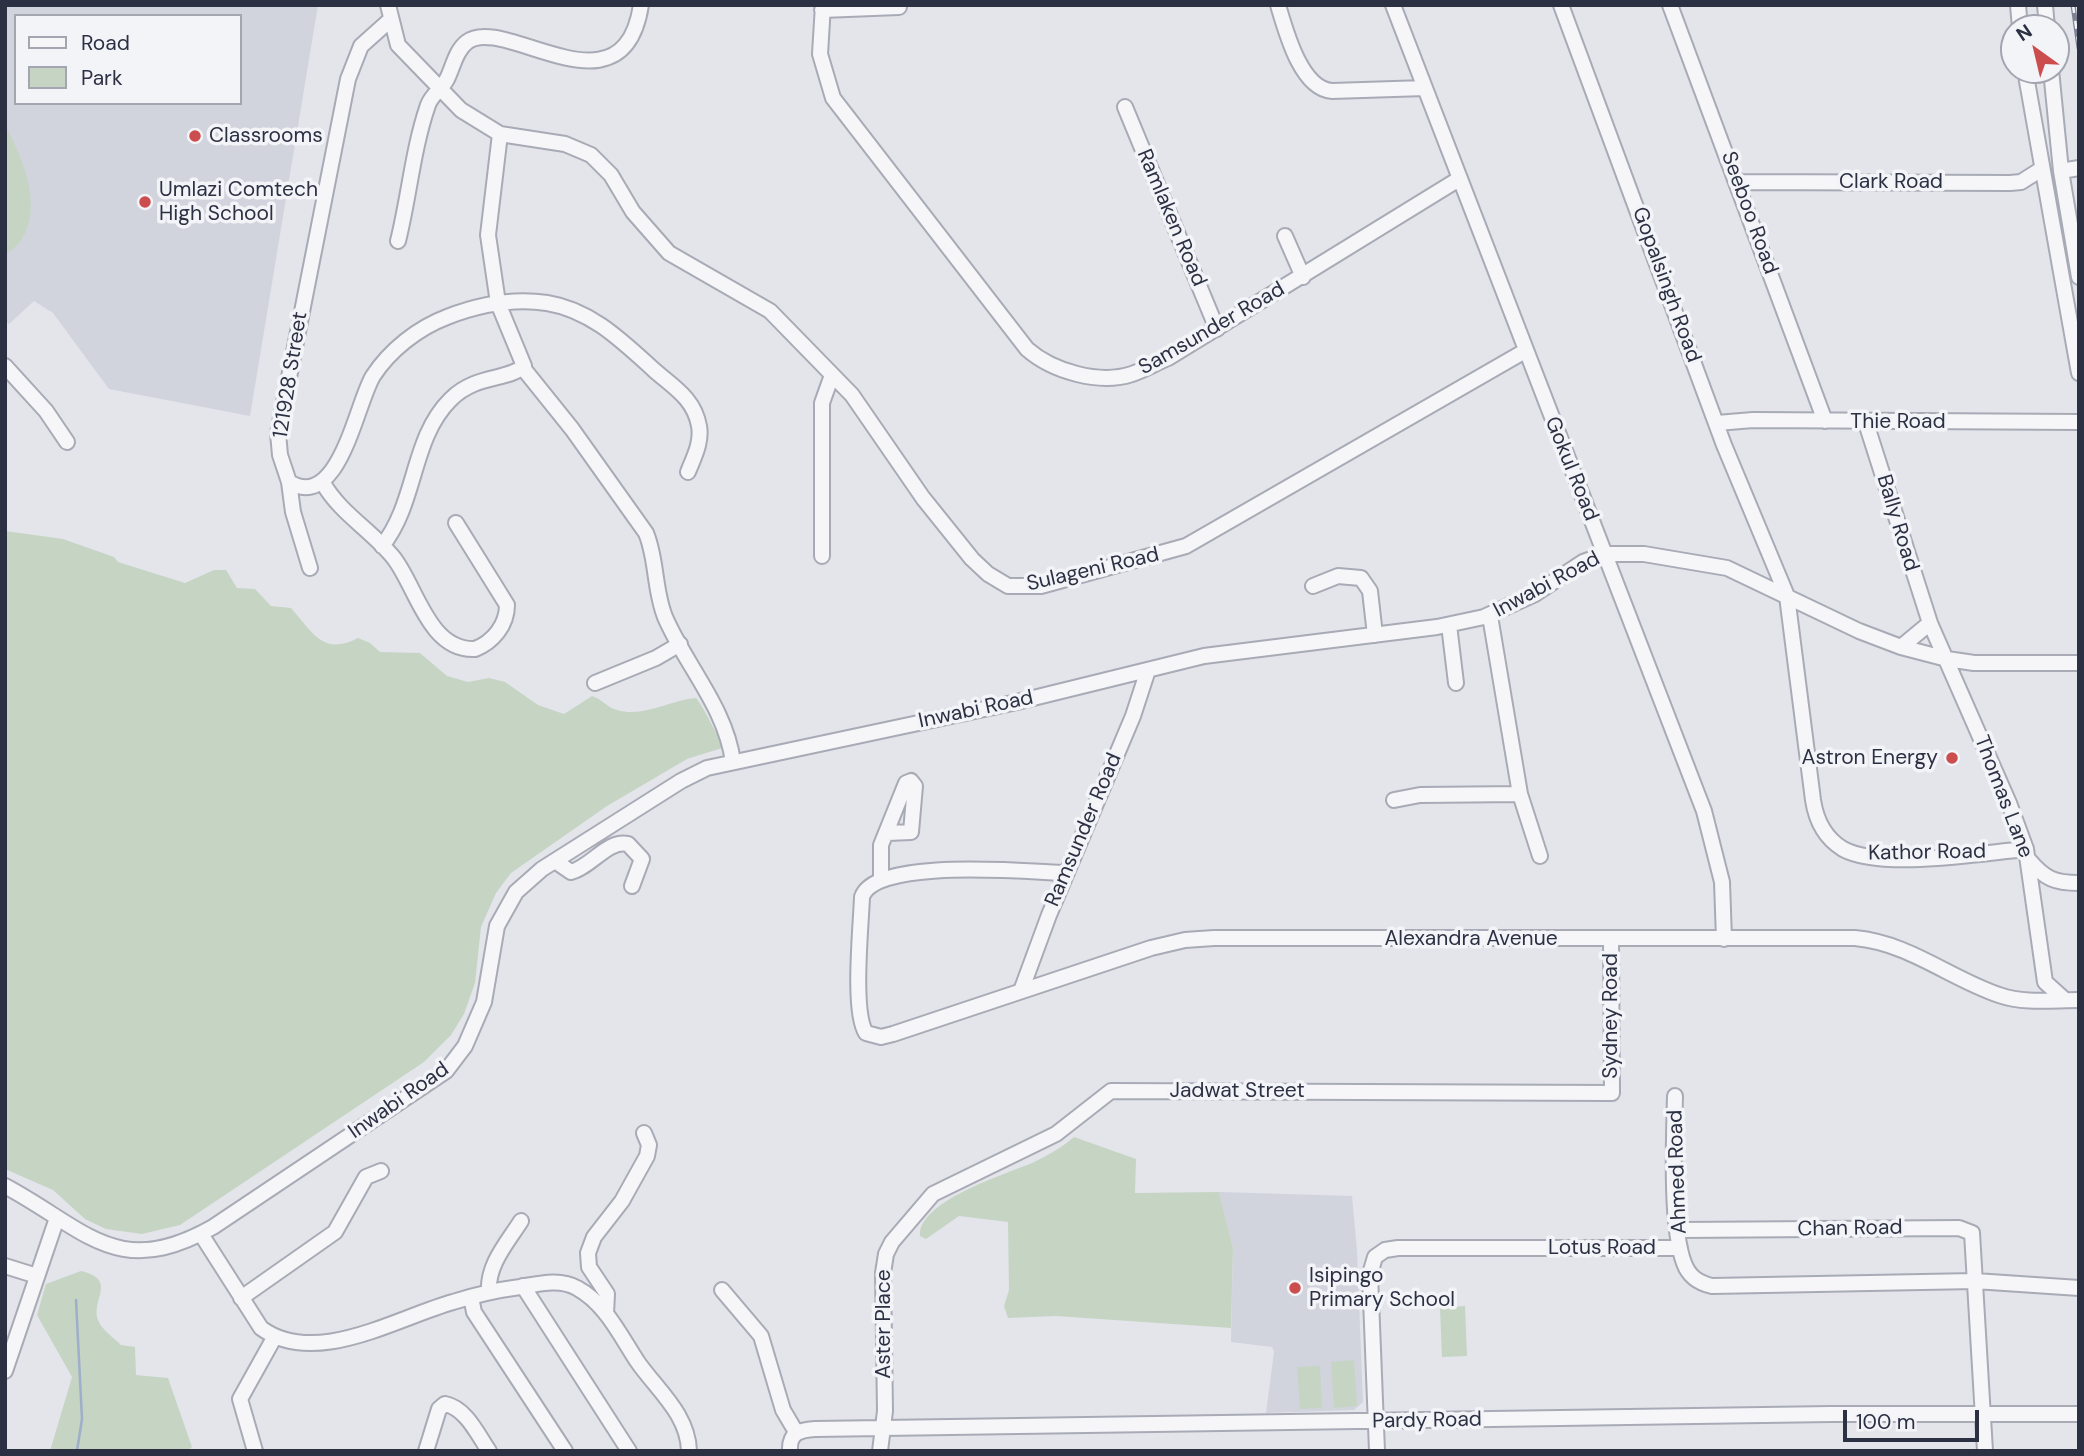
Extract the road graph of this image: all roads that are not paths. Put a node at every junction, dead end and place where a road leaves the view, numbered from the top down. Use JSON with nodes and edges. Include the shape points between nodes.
{"nodes":[{"id":1,"x":641,"y":5,"type":"edge"},
{"id":2,"x":1278,"y":5,"type":"edge"},
{"id":3,"x":1393,"y":5,"type":"edge"},
{"id":4,"x":1561,"y":5,"type":"edge"},
{"id":5,"x":1671,"y":5,"type":"edge"},
{"id":6,"x":899,"y":7,"type":"dead end"},
{"id":7,"x":823,"y":8,"type":"edge"},
{"id":8,"x":389,"y":13,"type":"edge"},
{"id":9,"x":2027,"y":84,"type":"edge"},
{"id":10,"x":2052,"y":84,"type":"edge"},
{"id":11,"x":1424,"y":88,"type":"junction"},
{"id":12,"x":439,"y":91,"type":"junction"},
{"id":13,"x":1125,"y":107,"type":"dead end"},
{"id":14,"x":500,"y":134,"type":"junction"},
{"id":15,"x":2079,"y":168,"type":"edge"},
{"id":16,"x":2040,"y":170,"type":"junction"},
{"id":17,"x":2062,"y":178,"type":"junction"},
{"id":18,"x":1459,"y":179,"type":"junction"},
{"id":19,"x":1738,"y":182,"type":"junction"},
{"id":20,"x":2079,"y":182,"type":"edge"},
{"id":21,"x":1285,"y":236,"type":"dead end"},
{"id":22,"x":398,"y":241,"type":"dead end"},
{"id":23,"x":1303,"y":276,"type":"junction"},
{"id":24,"x":2079,"y":276,"type":"edge"},
{"id":25,"x":498,"y":303,"type":"junction"},
{"id":26,"x":1217,"y":329,"type":"junction"},
{"id":27,"x":1525,"y":351,"type":"junction"},
{"id":28,"x":5,"y":366,"type":"edge"},
{"id":29,"x":523,"y":368,"type":"junction"},
{"id":30,"x":2079,"y":373,"type":"edge"},
{"id":31,"x":832,"y":374,"type":"junction"},
{"id":32,"x":1825,"y":421,"type":"junction"},
{"id":33,"x":2079,"y":422,"type":"edge"},
{"id":34,"x":1717,"y":423,"type":"junction"},
{"id":35,"x":1866,"y":423,"type":"junction"},
{"id":36,"x":67,"y":442,"type":"dead end"},
{"id":37,"x":688,"y":472,"type":"dead end"},
{"id":38,"x":289,"y":482,"type":"junction"},
{"id":39,"x":323,"y":483,"type":"junction"},
{"id":40,"x":456,"y":523,"type":"dead end"},
{"id":41,"x":382,"y":546,"type":"junction"},
{"id":42,"x":1605,"y":554,"type":"junction"},
{"id":43,"x":822,"y":556,"type":"dead end"},
{"id":44,"x":1773,"y":564,"type":"junction"},
{"id":45,"x":310,"y":568,"type":"dead end"},
{"id":46,"x":1313,"y":586,"type":"dead end"},
{"id":47,"x":1767,"y":586,"type":"junction"},
{"id":48,"x":1787,"y":596,"type":"junction"},
{"id":49,"x":1490,"y":616,"type":"junction"},
{"id":50,"x":1930,"y":623,"type":"junction"},
{"id":51,"x":1449,"y":625,"type":"junction"},
{"id":52,"x":1375,"y":635,"type":"junction"},
{"id":53,"x":680,"y":644,"type":"junction"},
{"id":54,"x":1901,"y":647,"type":"junction"},
{"id":55,"x":1947,"y":659,"type":"junction"},
{"id":56,"x":2079,"y":663,"type":"edge"},
{"id":57,"x":1148,"y":670,"type":"junction"},
{"id":58,"x":595,"y":682,"type":"dead end"},
{"id":59,"x":1456,"y":682,"type":"dead end"},
{"id":60,"x":733,"y":762,"type":"junction"},
{"id":61,"x":1520,"y":794,"type":"junction"},
{"id":62,"x":1394,"y":800,"type":"dead end"},
{"id":63,"x":887,"y":834,"type":"dead end"},
{"id":64,"x":2027,"y":854,"type":"junction"},
{"id":65,"x":1540,"y":856,"type":"dead end"},
{"id":66,"x":555,"y":861,"type":"junction"},
{"id":67,"x":1066,"y":873,"type":"junction"},
{"id":68,"x":881,"y":878,"type":"junction"},
{"id":69,"x":2056,"y":883,"type":"junction"},
{"id":70,"x":2079,"y":883,"type":"edge"},
{"id":71,"x":632,"y":886,"type":"dead end"},
{"id":72,"x":2034,"y":905,"type":"junction"},
{"id":73,"x":1611,"y":939,"type":"junction"},
{"id":74,"x":1724,"y":939,"type":"junction"},
{"id":75,"x":2045,"y":982,"type":"junction"},
{"id":76,"x":1021,"y":991,"type":"junction"},
{"id":77,"x":2017,"y":999,"type":"junction"},
{"id":78,"x":2072,"y":1000,"type":"edge"},
{"id":79,"x":1612,"y":1093,"type":"joint"},
{"id":80,"x":1675,"y":1096,"type":"dead end"},
{"id":81,"x":644,"y":1133,"type":"dead end"},
{"id":82,"x":381,"y":1171,"type":"dead end"},
{"id":83,"x":5,"y":1186,"type":"edge"},
{"id":84,"x":57,"y":1218,"type":"junction"},
{"id":85,"x":521,"y":1221,"type":"dead end"},
{"id":86,"x":905,"y":1224,"type":"joint"},
{"id":87,"x":1679,"y":1230,"type":"junction"},
{"id":88,"x":201,"y":1234,"type":"junction"},
{"id":89,"x":1681,"y":1248,"type":"junction"},
{"id":90,"x":5,"y":1266,"type":"edge"},
{"id":91,"x":37,"y":1276,"type":"junction"},
{"id":92,"x":1975,"y":1281,"type":"junction"},
{"id":93,"x":523,"y":1286,"type":"junction"},
{"id":94,"x":2079,"y":1288,"type":"edge"},
{"id":95,"x":722,"y":1290,"type":"dead end"},
{"id":96,"x":489,"y":1292,"type":"junction"},
{"id":97,"x":471,"y":1297,"type":"junction"},
{"id":98,"x":241,"y":1298,"type":"junction"},
{"id":99,"x":606,"y":1314,"type":"junction"},
{"id":100,"x":274,"y":1338,"type":"junction"},
{"id":101,"x":5,"y":1371,"type":"edge"},
{"id":102,"x":1984,"y":1414,"type":"junction"},
{"id":103,"x":2079,"y":1414,"type":"edge"},
{"id":104,"x":1377,"y":1421,"type":"junction"},
{"id":105,"x":881,"y":1428,"type":"junction"},
{"id":106,"x":796,"y":1432,"type":"junction"},
{"id":107,"x":255,"y":1451,"type":"edge"},
{"id":108,"x":426,"y":1451,"type":"edge"},
{"id":109,"x":489,"y":1451,"type":"edge"},
{"id":110,"x":565,"y":1451,"type":"edge"},
{"id":111,"x":629,"y":1451,"type":"edge"},
{"id":112,"x":689,"y":1451,"type":"edge"},
{"id":113,"x":790,"y":1451,"type":"edge"},
{"id":114,"x":880,"y":1451,"type":"edge"},
{"id":115,"x":1377,"y":1451,"type":"edge"},
{"id":116,"x":1984,"y":1451,"type":"edge"}],
"edges":[{"from":1,"to":12,"type":"street","via":[[626,44],[613,54],[596,58],[561,58],[506,40],[471,39],[460,50]]},
{"from":2,"to":11,"type":"street","via":[[1308,79],[1318,88]]},
{"from":3,"to":11,"type":"street","name":"Gokul Road"},
{"from":4,"to":34,"type":"street","name":"Gopalsingh Road"},
{"from":5,"to":19,"type":"street","name":"Seeboo Road"},
{"from":6,"to":7,"type":"street"},
{"from":7,"to":26,"type":"street","name":"Samsunder Road","via":[[820,54],[826,79],[842,110],[1027,349],[1076,373],[1130,375]]},
{"from":8,"to":12,"type":"street","via":[[398,46]]},
{"from":8,"to":38,"type":"street","name":"121928 Street","via":[[361,46],[345,93],[278,433]]},
{"from":9,"to":16,"type":"street"},
{"from":10,"to":17,"type":"street"},
{"from":11,"to":18,"type":"street","name":"Gokul Road"},
{"from":12,"to":14,"type":"street"},
{"from":12,"to":22,"type":"street","via":[[428,105]]},
{"from":13,"to":26,"type":"street","name":"Ramlaken Road"},
{"from":14,"to":25,"type":"street","via":[[488,235]]},
{"from":14,"to":31,"type":"street","name":"Sulageni Road","via":[[565,144],[591,155],[669,253],[770,311]]},
{"from":15,"to":17,"type":"street"},
{"from":16,"to":19,"type":"street","name":"Clark Road","via":[[2011,183]]},
{"from":16,"to":30,"type":"street"},
{"from":17,"to":20,"type":"street"},
{"from":17,"to":24,"type":"street"},
{"from":18,"to":23,"type":"street","name":"Samsunder Road"},
{"from":18,"to":27,"type":"street","name":"Gokul Road"},
{"from":19,"to":32,"type":"street","name":"Seeboo Road"},
{"from":21,"to":23,"type":"street"},
{"from":23,"to":26,"type":"street","name":"Samsunder Road"},
{"from":25,"to":29,"type":"street"},
{"from":25,"to":37,"type":"street","via":[[547,303],[583,316],[619,338],[680,389],[695,412],[700,438]]},
{"from":25,"to":39,"type":"street","via":[[444,318],[382,364],[366,389],[341,455]]},
{"from":27,"to":31,"type":"street","name":"Sulageni Road","via":[[1186,547],[1023,588],[1008,586],[972,559]]},
{"from":27,"to":42,"type":"street","name":"Gokul Road"},
{"from":28,"to":36,"type":"street"},
{"from":29,"to":41,"type":"street","via":[[471,384],[443,408],[431,426]]},
{"from":29,"to":53,"type":"street","via":[[646,533],[662,607]]},
{"from":31,"to":43,"type":"street","via":[[822,403]]},
{"from":32,"to":34,"type":"street","name":"Thie Road"},
{"from":32,"to":35,"type":"street","name":"Thie Road"},
{"from":33,"to":35,"type":"street","name":"Thie Road"},
{"from":34,"to":44,"type":"street","name":"Gopalsingh Road"},
{"from":35,"to":50,"type":"street","name":"Bally Road"},
{"from":38,"to":39,"type":"street","via":[[306,487]]},
{"from":38,"to":45,"type":"street","name":"121928 Street"},
{"from":39,"to":41,"type":"street","via":[[335,502]]},
{"from":40,"to":41,"type":"street","via":[[507,605],[507,616],[494,637],[475,649],[458,646],[436,628],[395,559]]},
{"from":42,"to":47,"type":"street","name":"Inwabi Road","via":[[1644,554],[1712,564]]},
{"from":42,"to":49,"type":"street","name":"Inwabi Road"},
{"from":42,"to":74,"type":"street","name":"Gokul Road","via":[[1710,829],[1722,882]]},
{"from":44,"to":47,"type":"street"},
{"from":44,"to":48,"type":"street","name":"Gopalsingh Road"},
{"from":46,"to":52,"type":"street","via":[[1338,576],[1361,578],[1370,591]]},
{"from":47,"to":48,"type":"street","name":"Inwabi Road"},
{"from":48,"to":54,"type":"street","name":"Inwabi Road"},
{"from":48,"to":64,"type":"street","name":"Kathor Road","via":[[1813,800],[1819,823],[1830,839],[1871,858]]},
{"from":49,"to":51,"type":"street","name":"Inwabi Road"},
{"from":49,"to":61,"type":"street"},
{"from":50,"to":54,"type":"street"},
{"from":50,"to":55,"type":"street","name":"Bally Road"},
{"from":51,"to":52,"type":"street","name":"Inwabi Road"},
{"from":51,"to":59,"type":"street"},
{"from":52,"to":57,"type":"street","name":"Inwabi Road","via":[[1236,651]]},
{"from":53,"to":58,"type":"street"},
{"from":53,"to":60,"type":"street","via":[[723,724]]},
{"from":54,"to":55,"type":"street","name":"Inwabi Road"},
{"from":55,"to":56,"type":"street","name":"Inwabi Road"},
{"from":55,"to":64,"type":"street","name":"Thomas Lane"},
{"from":57,"to":60,"type":"street","name":"Inwabi Road"},
{"from":57,"to":67,"type":"street","name":"Ramsunder Road"},
{"from":60,"to":66,"type":"street","name":"Inwabi Road","via":[[694,774]]},
{"from":61,"to":62,"type":"street","via":[[1420,795]]},
{"from":61,"to":65,"type":"street"},
{"from":63,"to":68,"type":"street","via":[[881,845]]},
{"from":64,"to":69,"type":"street","via":[[2040,873]]},
{"from":64,"to":72,"type":"street","name":"Thomas Lane"},
{"from":66,"to":71,"type":"street","via":[[571,872],[614,845],[628,844],[642,859]]},
{"from":66,"to":88,"type":"street","name":"Inwabi Road","via":[[527,880],[505,905],[491,944],[484,1002],[456,1061],[432,1082]]},
{"from":67,"to":68,"type":"street","via":[[943,869]]},
{"from":67,"to":76,"type":"street","name":"Ramsunder Road"},
{"from":68,"to":76,"type":"street","name":"Alexandra Avenue","via":[[868,885],[862,897],[860,1019],[866,1033],[893,1034]]},
{"from":69,"to":70,"type":"street"},
{"from":69,"to":72,"type":"street"},
{"from":72,"to":75,"type":"street","name":"Thomas Lane"},
{"from":73,"to":74,"type":"street","name":"Alexandra Avenue"},
{"from":73,"to":76,"type":"street","name":"Alexandra Avenue","via":[[1185,940]]},
{"from":73,"to":79,"type":"street","name":"Sydney Road"},
{"from":74,"to":77,"type":"street","name":"Alexandra Avenue","via":[[1837,937],[1882,942]]},
{"from":75,"to":77,"type":"street"},
{"from":75,"to":78,"type":"street"},
{"from":77,"to":78,"type":"street","name":"Alexandra Avenue"},
{"from":79,"to":86,"type":"street","name":"Jadwat Street","via":[[1111,1091],[1043,1142],[933,1194]]},
{"from":80,"to":87,"type":"street","name":"Ahmed Road"},
{"from":81,"to":99,"type":"street","via":[[648,1156],[588,1253],[589,1267],[607,1294]]},
{"from":82,"to":98,"type":"street","via":[[366,1177],[335,1232]]},
{"from":83,"to":84,"type":"street","name":"Inwabi Road"},
{"from":84,"to":88,"type":"street","name":"Inwabi Road","via":[[90,1237],[128,1250],[181,1245]]},
{"from":84,"to":91,"type":"street"},
{"from":85,"to":96,"type":"street","via":[[494,1263]]},
{"from":86,"to":105,"type":"street","name":"Aster Place","via":[[884,1263],[885,1411]]},
{"from":87,"to":89,"type":"street","name":"Ahmed Road"},
{"from":87,"to":92,"type":"street","name":"Chan Road","via":[[1965,1229],[1974,1237]]},
{"from":88,"to":98,"type":"street"},
{"from":89,"to":92,"type":"street","name":"Lotus Road","via":[[1684,1264],[1694,1278],[1712,1286]]},
{"from":89,"to":104,"type":"street","name":"Lotus Road","via":[[1385,1250],[1375,1256],[1370,1274]]},
{"from":90,"to":91,"type":"street"},
{"from":91,"to":101,"type":"street"},
{"from":92,"to":94,"type":"street","name":"Lotus Road"},
{"from":92,"to":102,"type":"street","name":"Chan Road"},
{"from":93,"to":96,"type":"street"},
{"from":93,"to":99,"type":"street","via":[[575,1286]]},
{"from":93,"to":111,"type":"street"},
{"from":95,"to":106,"type":"street","via":[[761,1336],[783,1410]]},
{"from":96,"to":97,"type":"street"},
{"from":97,"to":100,"type":"street","via":[[335,1342],[298,1344]]},
{"from":97,"to":110,"type":"street","via":[[474,1312]]},
{"from":98,"to":100,"type":"street","via":[[261,1328]]},
{"from":99,"to":112,"type":"street","via":[[654,1386],[680,1415]]},
{"from":100,"to":107,"type":"street","via":[[240,1399]]},
{"from":102,"to":103,"type":"street","name":"Pardy Road"},
{"from":102,"to":104,"type":"street","name":"Pardy Road"},
{"from":102,"to":116,"type":"street","name":"Chan Road"},
{"from":104,"to":105,"type":"street","name":"Pardy Road"},
{"from":104,"to":115,"type":"street","name":"Lotus Road"},
{"from":105,"to":106,"type":"street","name":"Pardy Road"},
{"from":105,"to":114,"type":"street","name":"Aster Place"},
{"from":106,"to":113,"type":"street"},
{"from":108,"to":109,"type":"street","via":[[439,1409],[446,1404],[465,1416]]}]}
